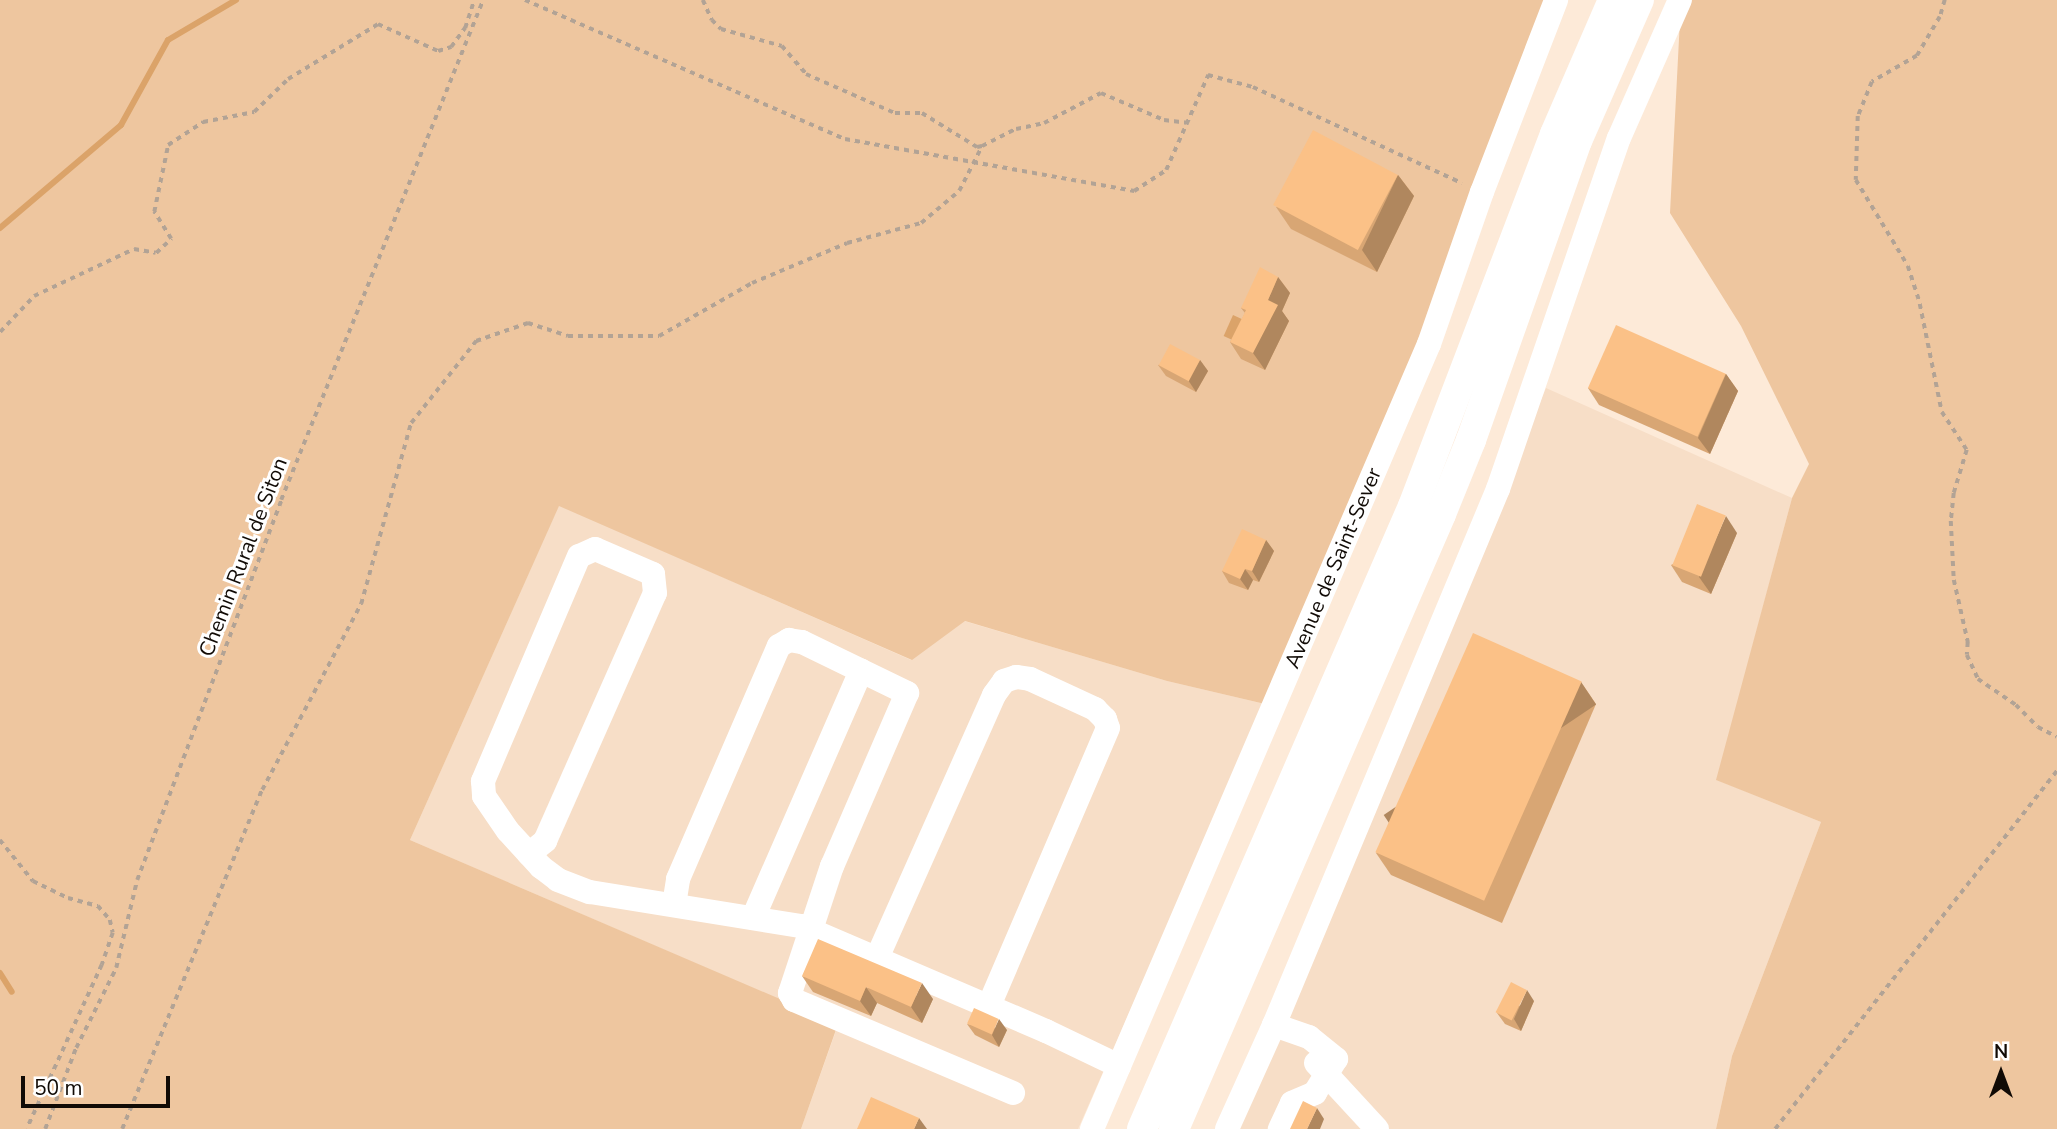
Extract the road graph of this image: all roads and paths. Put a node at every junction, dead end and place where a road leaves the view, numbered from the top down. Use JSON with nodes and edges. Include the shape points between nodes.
{"nodes":[{"id":1,"x":474,"y":0,"type":"edge"},
{"id":2,"x":482,"y":0,"type":"edge"},
{"id":3,"x":524,"y":0,"type":"edge"},
{"id":4,"x":703,"y":0,"type":"edge"},
{"id":5,"x":1556,"y":0,"type":"edge"},
{"id":6,"x":1613,"y":0,"type":"edge"},
{"id":7,"x":1639,"y":0,"type":"edge"},
{"id":8,"x":1680,"y":0,"type":"edge"},
{"id":9,"x":1945,"y":0,"type":"edge"},
{"id":10,"x":1187,"y":123,"type":"junction"},
{"id":11,"x":982,"y":146,"type":"junction"},
{"id":12,"x":972,"y":162,"type":"junction"},
{"id":13,"x":1482,"y":192,"type":"junction"},
{"id":14,"x":0,"y":332,"type":"edge"},
{"id":15,"x":861,"y":670,"type":"junction"},
{"id":16,"x":2057,"y":737,"type":"edge"},
{"id":17,"x":2057,"y":770,"type":"edge"},
{"id":18,"x":0,"y":840,"type":"edge"},
{"id":19,"x":529,"y":854,"type":"junction"},
{"id":20,"x":674,"y":905,"type":"junction"},
{"id":21,"x":753,"y":918,"type":"junction"},
{"id":22,"x":813,"y":931,"type":"junction"},
{"id":23,"x":877,"y":958,"type":"junction"},
{"id":24,"x":989,"y":1006,"type":"junction"},
{"id":25,"x":1273,"y":1025,"type":"junction"},
{"id":26,"x":1119,"y":1066,"type":"junction"},
{"id":27,"x":1328,"y":1072,"type":"junction"},
{"id":28,"x":1013,"y":1093,"type":"dead end"},
{"id":29,"x":27,"y":1129,"type":"edge"},
{"id":30,"x":45,"y":1129,"type":"edge"},
{"id":31,"x":122,"y":1129,"type":"edge"},
{"id":32,"x":1092,"y":1129,"type":"edge"},
{"id":33,"x":1142,"y":1129,"type":"edge"},
{"id":34,"x":1174,"y":1129,"type":"edge"},
{"id":35,"x":1227,"y":1129,"type":"edge"},
{"id":36,"x":1280,"y":1129,"type":"edge"},
{"id":37,"x":1377,"y":1129,"type":"edge"},
{"id":38,"x":1775,"y":1129,"type":"edge"}],
"edges":[{"from":1,"to":14,"type":"path","via":[[465,28],[452,47],[439,51],[378,23],[288,79],[254,112],[203,122],[168,145],[154,212],[171,239],[156,253],[134,249],[34,296]]},
{"from":2,"to":30,"type":"path","name":"Chemin Rural de Siton","via":[[286,487],[137,880],[116,968],[76,1048]]},
{"from":3,"to":12,"type":"path","via":[[845,139]]},
{"from":4,"to":11,"type":"path","via":[[721,29],[782,46],[806,74],[895,113],[922,113]]},
{"from":5,"to":13,"type":"street","name":"Avenue de Saint-Sever"},
{"from":6,"to":33,"type":"main road","via":[[1555,134],[1413,506]]},
{"from":7,"to":34,"type":"main road","via":[[1577,141],[1441,514]]},
{"from":8,"to":25,"type":"street","via":[[1619,138],[1498,489]]},
{"from":9,"to":16,"type":"path","via":[[1917,56],[1872,82],[1858,116],[1856,180],[1908,266],[1941,412],[1967,450],[1951,521],[1954,580],[1967,655],[1979,679]]},
{"from":10,"to":11,"type":"path","via":[[1164,120],[1101,93],[1044,123],[1016,129]]},
{"from":10,"to":12,"type":"path","via":[[1166,170],[1134,191]]},
{"from":10,"to":13,"type":"path","via":[[1208,75],[1253,86]]},
{"from":11,"to":12,"type":"path"},
{"from":12,"to":31,"type":"path","via":[[959,191],[921,223],[847,243],[752,282],[659,336],[568,336],[528,323],[476,341],[411,424],[361,604],[262,790]]},
{"from":13,"to":26,"type":"street","name":"Avenue de Saint-Sever","via":[[1429,344]]},
{"from":15,"to":20,"type":"street","via":[[802,642],[789,640],[779,646],[678,879]]},
{"from":15,"to":21,"type":"street"},
{"from":15,"to":22,"type":"street","via":[[907,693],[832,866]]},
{"from":17,"to":38,"type":"path"},
{"from":18,"to":29,"type":"path","via":[[33,881],[98,906],[110,920],[113,933]]},
{"from":19,"to":19,"type":"street","via":[[484,796],[483,781],[579,556],[595,549],[653,574],[655,593],[545,841]]},
{"from":19,"to":20,"type":"street","via":[[558,880],[574,887]]},
{"from":20,"to":21,"type":"street"},
{"from":21,"to":22,"type":"street"},
{"from":22,"to":23,"type":"street"},
{"from":22,"to":28,"type":"street","via":[[791,984],[794,1000]]},
{"from":23,"to":24,"type":"street"},
{"from":23,"to":24,"type":"street","via":[[994,695],[1004,681],[1030,679],[1095,709],[1108,727]]},
{"from":24,"to":26,"type":"street"},
{"from":25,"to":27,"type":"street"},
{"from":25,"to":35,"type":"street"},
{"from":26,"to":32,"type":"street","name":"Avenue de Saint-Sever"},
{"from":27,"to":36,"type":"street","via":[[1315,1093],[1293,1103]]},
{"from":27,"to":37,"type":"street"}]}
